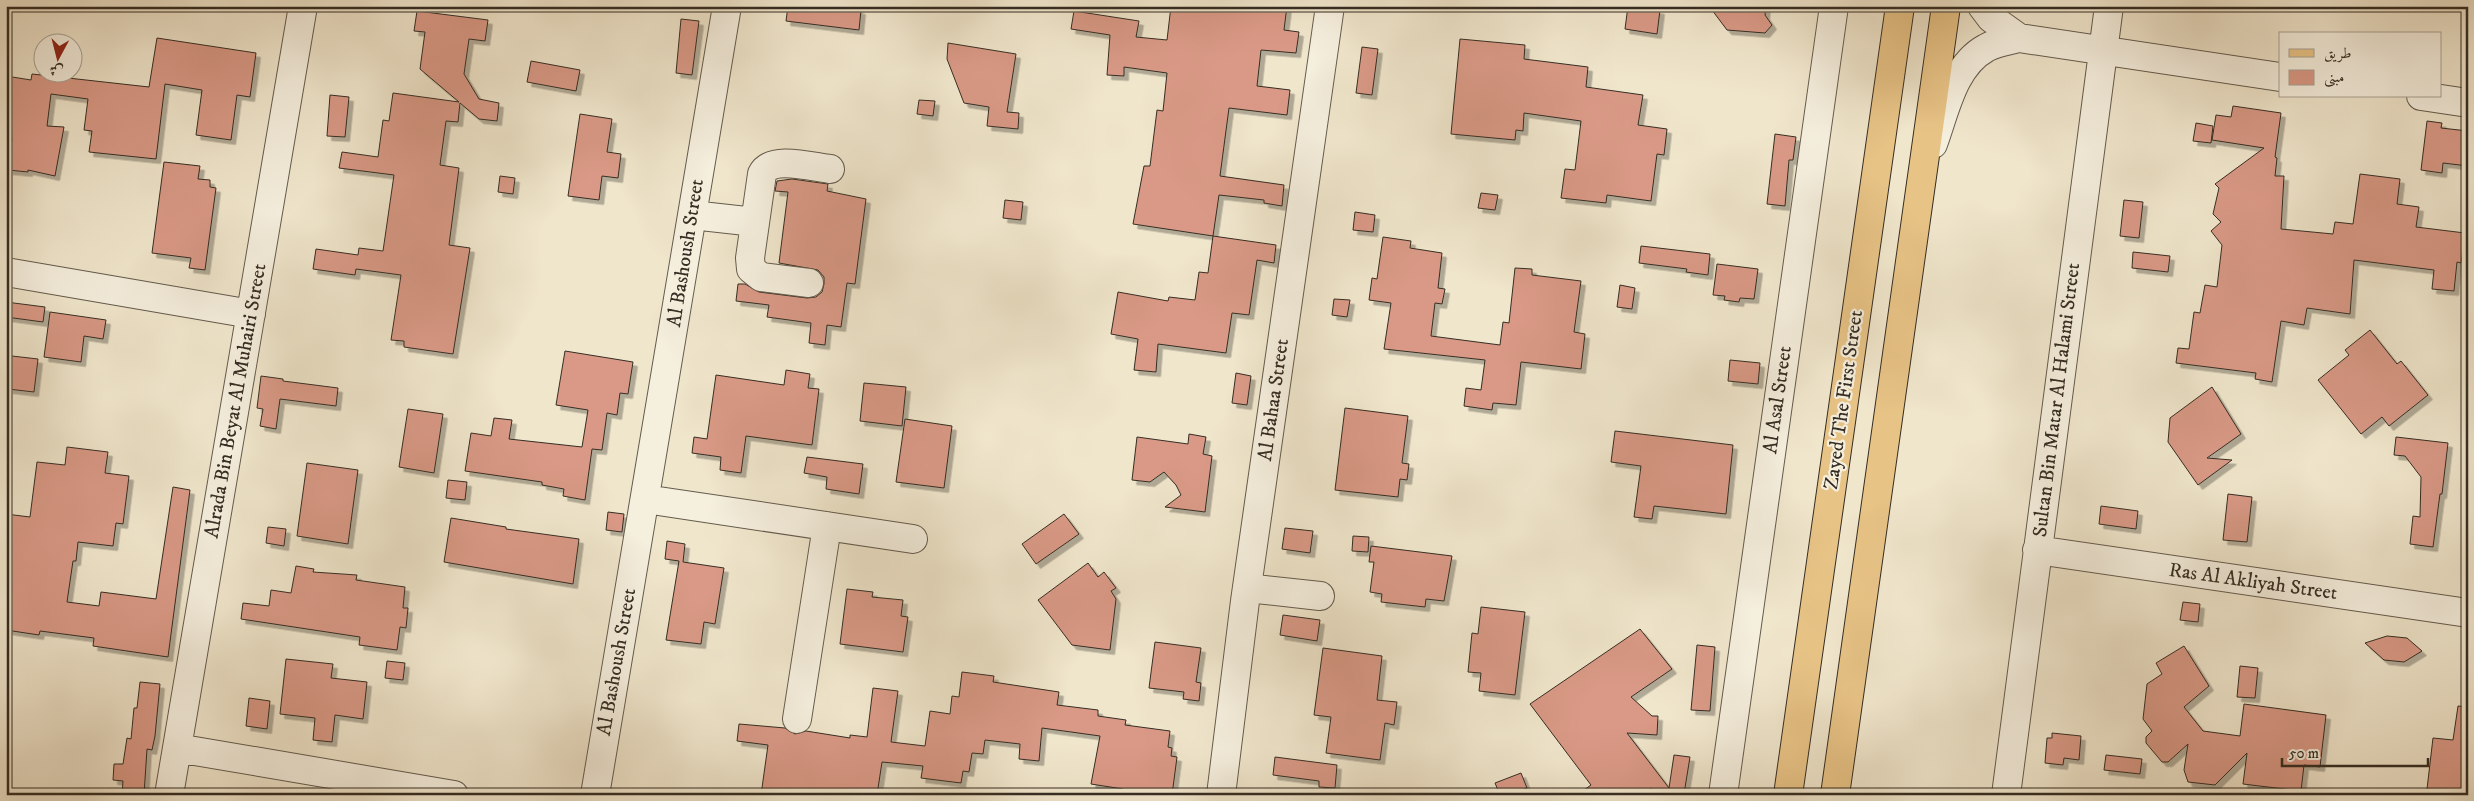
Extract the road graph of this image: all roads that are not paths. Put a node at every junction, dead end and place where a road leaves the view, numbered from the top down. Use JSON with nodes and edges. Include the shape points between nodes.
{"nodes":[{"id":1,"x":303,"y":6,"type":"edge"},
{"id":2,"x":727,"y":6,"type":"edge"},
{"id":3,"x":1330,"y":6,"type":"edge"},
{"id":4,"x":1834,"y":6,"type":"edge"},
{"id":5,"x":1900,"y":6,"type":"edge"},
{"id":6,"x":1946,"y":6,"type":"edge"},
{"id":7,"x":1982,"y":6,"type":"edge"},
{"id":8,"x":2108,"y":6,"type":"edge"},
{"id":9,"x":2019,"y":38,"type":"junction"},
{"id":10,"x":2103,"y":52,"type":"junction"},
{"id":11,"x":2279,"y":76,"type":"edge"},
{"id":12,"x":2434,"y":98,"type":"edge"},
{"id":13,"x":2468,"y":103,"type":"edge"},
{"id":14,"x":830,"y":169,"type":"dead end"},
{"id":15,"x":1920,"y":179,"type":"junction"},
{"id":16,"x":692,"y":215,"type":"junction"},
{"id":17,"x":755,"y":222,"type":"junction"},
{"id":18,"x":6,"y":272,"type":"edge"},
{"id":19,"x":810,"y":283,"type":"dead end"},
{"id":20,"x":251,"y":314,"type":"junction"},
{"id":21,"x":644,"y":500,"type":"junction"},
{"id":22,"x":827,"y":526,"type":"junction"},
{"id":23,"x":912,"y":539,"type":"dead end"},
{"id":24,"x":2037,"y":550,"type":"junction"},
{"id":25,"x":1247,"y":588,"type":"junction"},
{"id":26,"x":1320,"y":596,"type":"dead end"},
{"id":27,"x":2468,"y":614,"type":"edge"},
{"id":28,"x":797,"y":719,"type":"dead end"},
{"id":29,"x":177,"y":748,"type":"junction"},
{"id":30,"x":169,"y":795,"type":"edge"},
{"id":31,"x":454,"y":795,"type":"edge"},
{"id":32,"x":595,"y":795,"type":"edge"},
{"id":33,"x":1221,"y":795,"type":"edge"},
{"id":34,"x":1723,"y":795,"type":"edge"},
{"id":35,"x":1788,"y":795,"type":"edge"},
{"id":36,"x":1835,"y":795,"type":"edge"},
{"id":37,"x":2006,"y":795,"type":"edge"}],
"edges":[{"from":1,"to":20,"type":"street","name":"Alrada Bin Beyat Al Muhairi Street"},
{"from":2,"to":16,"type":"street","name":"Al Bashoush Street"},
{"from":3,"to":25,"type":"street","name":"Al Bahaa Street"},
{"from":4,"to":34,"type":"street","name":"Al Asal Street"},
{"from":5,"to":35,"type":"main road","name":"Zayed The First Street"},
{"from":6,"to":15,"type":"main road"},
{"from":7,"to":9,"type":"street","via":[[1991,18]]},
{"from":8,"to":10,"type":"street","name":"Sultan Bin Matar Al Halami Street"},
{"from":9,"to":10,"type":"street"},
{"from":9,"to":15,"type":"street","via":[[1983,49],[1966,66],[1953,88]]},
{"from":10,"to":11,"type":"street"},
{"from":10,"to":24,"type":"street","name":"Sultan Bin Matar Al Halami Street"},
{"from":12,"to":13,"type":"street"},
{"from":14,"to":17,"type":"street","via":[[779,163],[768,165],[762,174]]},
{"from":15,"to":36,"type":"main road"},
{"from":16,"to":17,"type":"street"},
{"from":16,"to":21,"type":"street","name":"Al Bashoush Street"},
{"from":17,"to":19,"type":"street","via":[[750,263],[755,274]]},
{"from":18,"to":20,"type":"street"},
{"from":20,"to":29,"type":"street","name":"Alrada Bin Beyat Al Muhairi Street"},
{"from":21,"to":22,"type":"street"},
{"from":21,"to":32,"type":"street","name":"Al Bashoush Street"},
{"from":22,"to":23,"type":"street"},
{"from":22,"to":28,"type":"street"},
{"from":24,"to":27,"type":"street","name":"Ras Al Akliyah Street"},
{"from":24,"to":37,"type":"street","name":"Sultan Bin Matar Al Halami Street"},
{"from":25,"to":26,"type":"street"},
{"from":25,"to":33,"type":"street","name":"Al Bahaa Street"},
{"from":29,"to":30,"type":"street","name":"Alrada Bin Beyat Al Muhairi Street"},
{"from":29,"to":31,"type":"street"}]}
